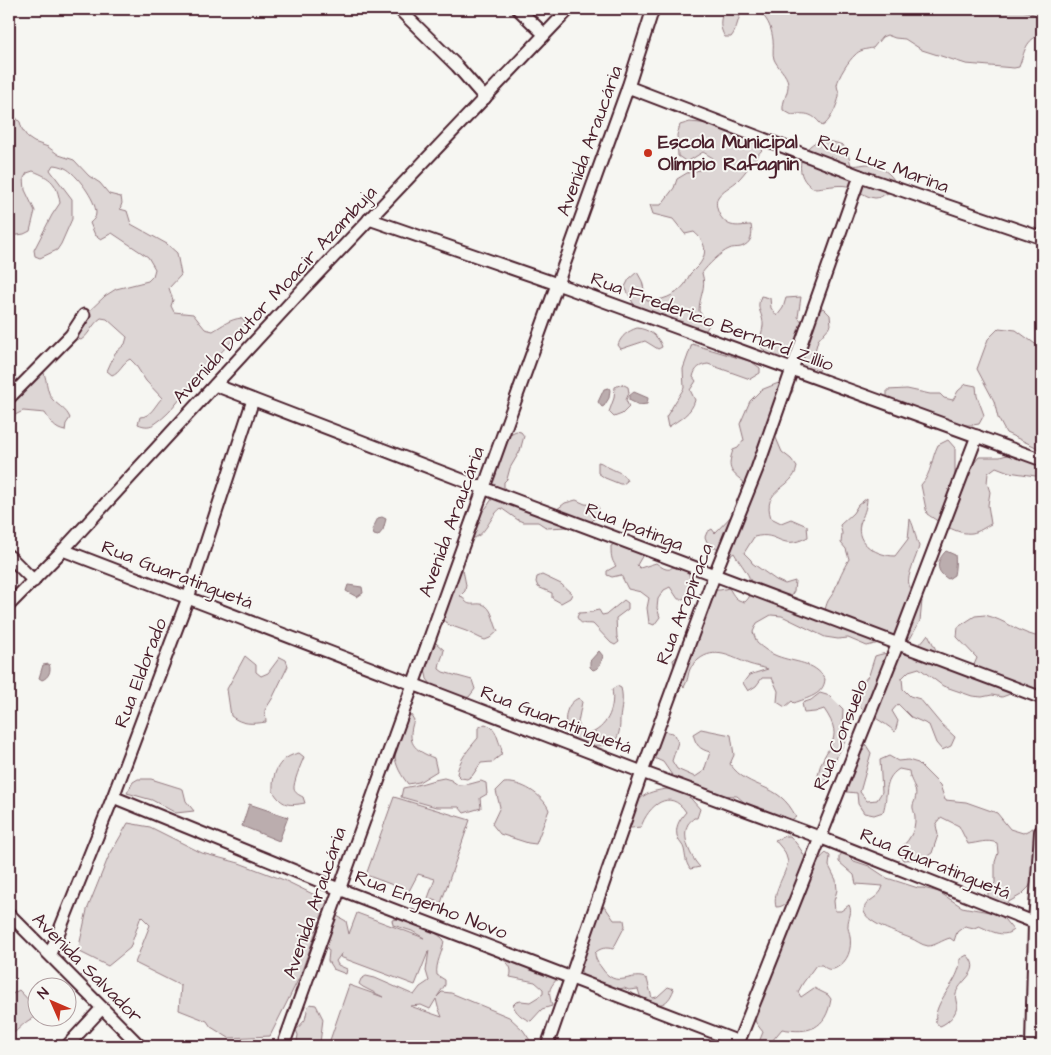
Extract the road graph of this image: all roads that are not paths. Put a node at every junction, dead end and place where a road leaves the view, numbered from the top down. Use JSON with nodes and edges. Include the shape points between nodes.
{"nodes":[{"id":1,"x":399,"y":9,"type":"edge"},
{"id":2,"x":518,"y":9,"type":"edge"},
{"id":3,"x":569,"y":9,"type":"edge"},
{"id":4,"x":653,"y":9,"type":"edge"},
{"id":5,"x":544,"y":34,"type":"junction"},
{"id":6,"x":628,"y":87,"type":"junction"},
{"id":7,"x":485,"y":98,"type":"junction"},
{"id":8,"x":860,"y":176,"type":"junction"},
{"id":9,"x":369,"y":219,"type":"junction"},
{"id":10,"x":1042,"y":238,"type":"edge"},
{"id":11,"x":557,"y":284,"type":"junction"},
{"id":12,"x":84,"y":315,"type":"dead end"},
{"id":13,"x":792,"y":370,"type":"junction"},
{"id":14,"x":215,"y":385,"type":"junction"},
{"id":15,"x":9,"y":398,"type":"edge"},
{"id":16,"x":252,"y":400,"type":"junction"},
{"id":17,"x":977,"y":436,"type":"junction"},
{"id":18,"x":1042,"y":460,"type":"edge"},
{"id":19,"x":483,"y":488,"type":"junction"},
{"id":20,"x":62,"y":550,"type":"junction"},
{"id":21,"x":9,"y":556,"type":"edge"},
{"id":22,"x":714,"y":576,"type":"junction"},
{"id":23,"x":34,"y":581,"type":"junction"},
{"id":24,"x":188,"y":598,"type":"junction"},
{"id":25,"x":9,"y":606,"type":"edge"},
{"id":26,"x":898,"y":643,"type":"junction"},
{"id":27,"x":412,"y":683,"type":"junction"},
{"id":28,"x":1042,"y":698,"type":"edge"},
{"id":29,"x":642,"y":772,"type":"junction"},
{"id":30,"x":113,"y":797,"type":"junction"},
{"id":31,"x":1042,"y":832,"type":"edge"},
{"id":32,"x":819,"y":837,"type":"junction"},
{"id":33,"x":338,"y":889,"type":"junction"},
{"id":34,"x":9,"y":914,"type":"edge"},
{"id":35,"x":1036,"y":922,"type":"junction"},
{"id":36,"x":50,"y":954,"type":"junction"},
{"id":37,"x":571,"y":978,"type":"junction"},
{"id":38,"x":102,"y":1008,"type":"junction"},
{"id":39,"x":738,"y":1044,"type":"edge"},
{"id":40,"x":67,"y":1046,"type":"edge"},
{"id":41,"x":140,"y":1046,"type":"edge"},
{"id":42,"x":283,"y":1046,"type":"edge"},
{"id":43,"x":547,"y":1046,"type":"edge"},
{"id":44,"x":1033,"y":1046,"type":"edge"}],
"edges":[{"from":1,"to":7,"type":"street"},
{"from":2,"to":5,"type":"street"},
{"from":3,"to":5,"type":"street","name":"Avenida Doutor Moacir Azambuja"},
{"from":4,"to":6,"type":"street","name":"Avenida Araucária"},
{"from":5,"to":7,"type":"street","name":"Avenida Doutor Moacir Azambuja"},
{"from":6,"to":8,"type":"street","name":"Rua Luz Marina"},
{"from":6,"to":11,"type":"street","name":"Avenida Araucária"},
{"from":7,"to":9,"type":"street","name":"Avenida Doutor Moacir Azambuja"},
{"from":8,"to":10,"type":"street","name":"Rua Luz Marina"},
{"from":8,"to":13,"type":"street","name":"Rua Arapiraca"},
{"from":9,"to":11,"type":"street","name":"Rua Frederico Bernard Zillio"},
{"from":9,"to":14,"type":"street","name":"Avenida Doutor Moacir Azambuja"},
{"from":11,"to":13,"type":"street","name":"Rua Frederico Bernard Zillio"},
{"from":11,"to":19,"type":"street","name":"Avenida Araucária"},
{"from":12,"to":15,"type":"street","via":[[71,334]]},
{"from":13,"to":17,"type":"street","name":"Rua Frederico Bernard Zillio"},
{"from":13,"to":22,"type":"street","name":"Rua Arapiraca"},
{"from":14,"to":16,"type":"street","name":"Rua Ipatinga"},
{"from":14,"to":20,"type":"street","name":"Avenida Doutor Moacir Azambuja"},
{"from":16,"to":19,"type":"street","name":"Rua Ipatinga"},
{"from":16,"to":24,"type":"street","name":"Rua Eldorado"},
{"from":17,"to":18,"type":"street","name":"Rua Frederico Bernard Zillio"},
{"from":17,"to":26,"type":"street","name":"Rua Consuelo"},
{"from":19,"to":22,"type":"street","name":"Rua Ipatinga"},
{"from":19,"to":27,"type":"street","name":"Avenida Araucária"},
{"from":20,"to":23,"type":"street","name":"Avenida Doutor Moacir Azambuja"},
{"from":20,"to":24,"type":"street","name":"Rua Guaratinguetá"},
{"from":21,"to":23,"type":"street"},
{"from":22,"to":26,"type":"street","name":"Rua Ipatinga"},
{"from":22,"to":29,"type":"street","name":"Rua Arapiraca"},
{"from":23,"to":25,"type":"street","name":"Avenida Doutor Moacir Azambuja"},
{"from":24,"to":27,"type":"street","name":"Rua Guaratinguetá"},
{"from":24,"to":30,"type":"street","name":"Rua Eldorado"},
{"from":26,"to":28,"type":"street","name":"Rua Ipatinga"},
{"from":26,"to":32,"type":"street","name":"Rua Consuelo"},
{"from":27,"to":29,"type":"street","name":"Rua Guaratinguetá"},
{"from":27,"to":33,"type":"street","name":"Avenida Araucária"},
{"from":29,"to":32,"type":"street","name":"Rua Guaratinguetá"},
{"from":29,"to":37,"type":"street","name":"Rua Arapiraca"},
{"from":30,"to":33,"type":"street","name":"Rua Engenho Novo"},
{"from":30,"to":36,"type":"street","name":"Rua Eldorado"},
{"from":31,"to":35,"type":"street"},
{"from":32,"to":35,"type":"street","name":"Rua Guaratinguetá"},
{"from":32,"to":39,"type":"street","name":"Rua Consuelo"},
{"from":33,"to":37,"type":"street","name":"Rua Engenho Novo"},
{"from":33,"to":42,"type":"street","name":"Avenida Araucária"},
{"from":34,"to":36,"type":"street","name":"Avenida Salvador"},
{"from":35,"to":44,"type":"street"},
{"from":36,"to":38,"type":"street","name":"Avenida Salvador"},
{"from":37,"to":39,"type":"street","name":"Rua Engenho Novo"},
{"from":37,"to":43,"type":"street","name":"Rua Arapiraca"},
{"from":38,"to":40,"type":"street"},
{"from":38,"to":41,"type":"street","name":"Avenida Salvador"}]}
